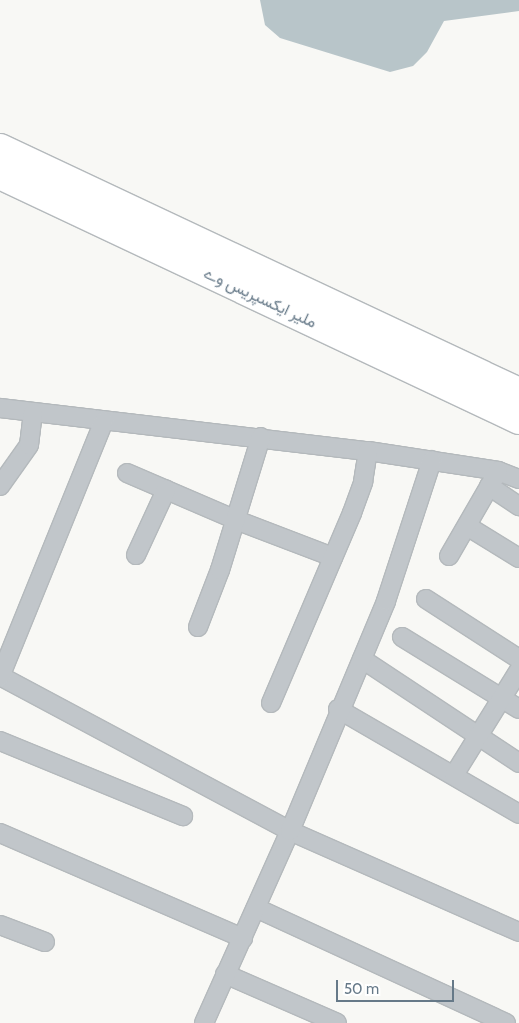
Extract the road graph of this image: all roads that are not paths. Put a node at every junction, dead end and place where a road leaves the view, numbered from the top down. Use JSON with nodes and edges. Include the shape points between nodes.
{"nodes":[{"id":1,"x":0,"y":148,"type":"edge"},
{"id":2,"x":0,"y":175,"type":"edge"},
{"id":3,"x":519,"y":392,"type":"edge"},
{"id":4,"x":0,"y":408,"type":"edge"},
{"id":5,"x":34,"y":413,"type":"junction"},
{"id":6,"x":519,"y":420,"type":"edge"},
{"id":7,"x":104,"y":421,"type":"junction"},
{"id":8,"x":261,"y":437,"type":"junction"},
{"id":9,"x":368,"y":451,"type":"junction"},
{"id":10,"x":432,"y":460,"type":"junction"},
{"id":11,"x":128,"y":473,"type":"dead end"},
{"id":12,"x":493,"y":478,"type":"junction"},
{"id":13,"x":519,"y":478,"type":"edge"},
{"id":14,"x":0,"y":486,"type":"edge"},
{"id":15,"x":166,"y":490,"type":"junction"},
{"id":16,"x":519,"y":506,"type":"edge"},
{"id":17,"x":236,"y":520,"type":"junction"},
{"id":18,"x":467,"y":526,"type":"junction"},
{"id":19,"x":136,"y":556,"type":"dead end"},
{"id":20,"x":449,"y":556,"type":"dead end"},
{"id":21,"x":333,"y":557,"type":"junction"},
{"id":22,"x":519,"y":558,"type":"edge"},
{"id":23,"x":426,"y":599,"type":"dead end"},
{"id":24,"x":198,"y":627,"type":"dead end"},
{"id":25,"x":402,"y":637,"type":"dead end"},
{"id":26,"x":519,"y":658,"type":"edge"},
{"id":27,"x":362,"y":659,"type":"junction"},
{"id":28,"x":519,"y":670,"type":"edge"},
{"id":29,"x":0,"y":676,"type":"edge"},
{"id":30,"x":502,"y":698,"type":"junction"},
{"id":31,"x":271,"y":704,"type":"dead end"},
{"id":32,"x":519,"y":709,"type":"edge"},
{"id":33,"x":338,"y":710,"type":"junction"},
{"id":34,"x":478,"y":737,"type":"junction"},
{"id":35,"x":0,"y":741,"type":"edge"},
{"id":36,"x":519,"y":762,"type":"edge"},
{"id":37,"x":454,"y":775,"type":"junction"},
{"id":38,"x":519,"y":814,"type":"edge"},
{"id":39,"x":183,"y":816,"type":"dead end"},
{"id":40,"x":290,"y":831,"type":"junction"},
{"id":41,"x":0,"y":834,"type":"edge"},
{"id":42,"x":256,"y":908,"type":"junction"},
{"id":43,"x":0,"y":925,"type":"edge"},
{"id":44,"x":519,"y":932,"type":"edge"},
{"id":45,"x":243,"y":938,"type":"junction"},
{"id":46,"x":45,"y":942,"type":"dead end"},
{"id":47,"x":224,"y":974,"type":"junction"},
{"id":48,"x":204,"y":1023,"type":"edge"},
{"id":49,"x":337,"y":1023,"type":"edge"},
{"id":50,"x":506,"y":1023,"type":"edge"}],
"edges":[{"from":1,"to":3,"type":"highway","name":"ملیر ایکسپریس وے"},
{"from":2,"to":6,"type":"highway","name":"ملیر ایکسپریس وے"},
{"from":4,"to":5,"type":"street"},
{"from":5,"to":7,"type":"street"},
{"from":5,"to":14,"type":"street","via":[[29,445]]},
{"from":7,"to":8,"type":"street"},
{"from":7,"to":29,"type":"street"},
{"from":8,"to":9,"type":"street"},
{"from":8,"to":17,"type":"street"},
{"from":9,"to":10,"type":"street"},
{"from":9,"to":21,"type":"street","via":[[363,482]]},
{"from":10,"to":12,"type":"street"},
{"from":10,"to":27,"type":"street","via":[[409,538]]},
{"from":11,"to":15,"type":"street"},
{"from":12,"to":13,"type":"street"},
{"from":12,"to":16,"type":"street"},
{"from":12,"to":18,"type":"street"},
{"from":15,"to":17,"type":"street"},
{"from":15,"to":19,"type":"street"},
{"from":17,"to":21,"type":"street"},
{"from":17,"to":24,"type":"street"},
{"from":18,"to":20,"type":"street"},
{"from":18,"to":22,"type":"street"},
{"from":21,"to":31,"type":"street"},
{"from":23,"to":26,"type":"street"},
{"from":25,"to":30,"type":"street"},
{"from":27,"to":33,"type":"street"},
{"from":27,"to":34,"type":"street"},
{"from":28,"to":30,"type":"street"},
{"from":29,"to":40,"type":"street"},
{"from":30,"to":32,"type":"street"},
{"from":30,"to":34,"type":"street"},
{"from":33,"to":37,"type":"street"},
{"from":33,"to":40,"type":"street"},
{"from":34,"to":36,"type":"street"},
{"from":34,"to":37,"type":"street"},
{"from":35,"to":39,"type":"street"},
{"from":37,"to":38,"type":"street"},
{"from":40,"to":42,"type":"street"},
{"from":40,"to":44,"type":"street"},
{"from":41,"to":45,"type":"street"},
{"from":42,"to":45,"type":"street"},
{"from":42,"to":50,"type":"street"},
{"from":43,"to":46,"type":"street"},
{"from":45,"to":47,"type":"street"},
{"from":47,"to":48,"type":"street"},
{"from":47,"to":49,"type":"street"}]}
